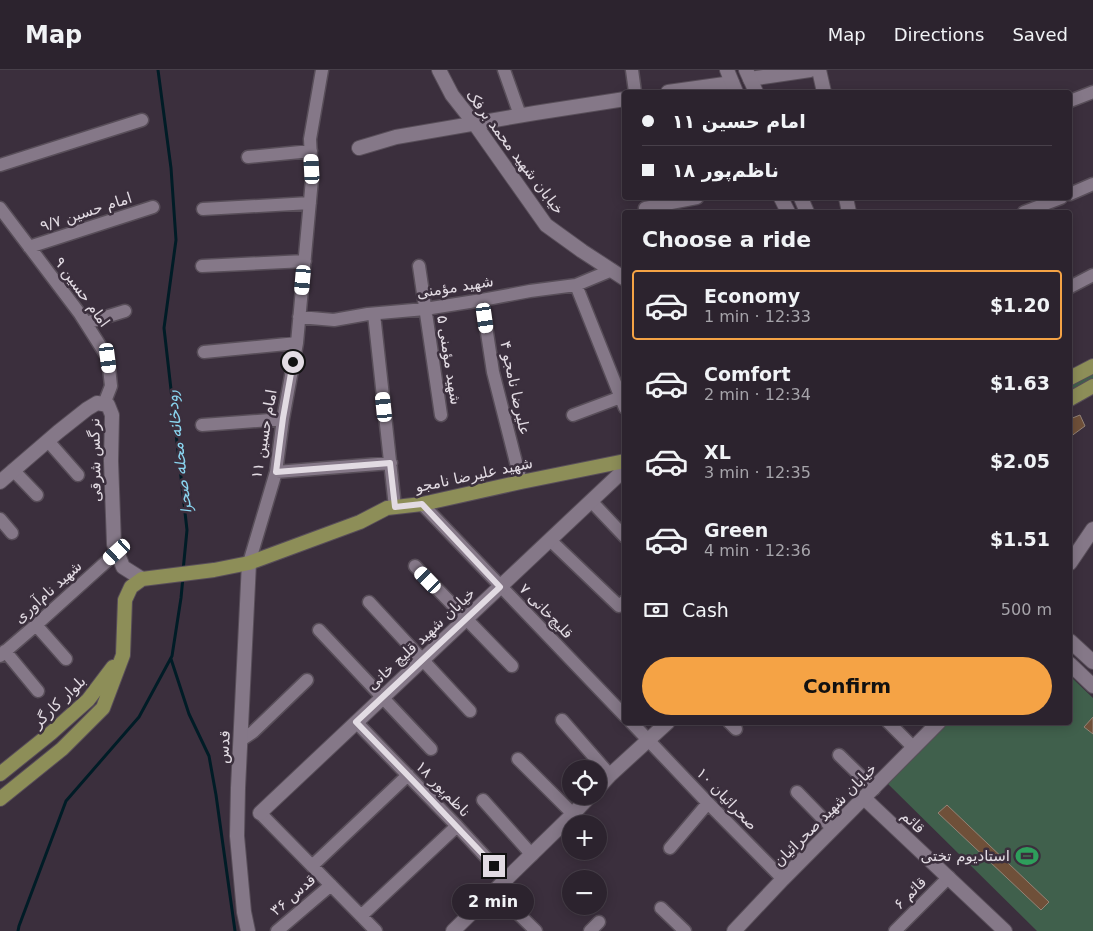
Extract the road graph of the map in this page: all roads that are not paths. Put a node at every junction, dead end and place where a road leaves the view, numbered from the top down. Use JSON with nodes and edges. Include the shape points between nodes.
{"nodes":[{"id":1,"x":322,"y":70,"type":"edge"},
{"id":2,"x":439,"y":70,"type":"edge"},
{"id":3,"x":504,"y":70,"type":"edge"},
{"id":4,"x":632,"y":70,"type":"edge"},
{"id":5,"x":810,"y":70,"type":"edge"},
{"id":6,"x":819,"y":70,"type":"edge"},
{"id":7,"x":748,"y":74,"type":"edge"},
{"id":8,"x":732,"y":82,"type":"edge"},
{"id":9,"x":635,"y":90,"type":"edge"},
{"id":10,"x":681,"y":90,"type":"edge"},
{"id":11,"x":755,"y":90,"type":"edge"},
{"id":12,"x":824,"y":90,"type":"edge"},
{"id":13,"x":1093,"y":92,"type":"edge"},
{"id":14,"x":622,"y":99,"type":"edge"},
{"id":15,"x":1072,"y":100,"type":"edge"},
{"id":16,"x":520,"y":115,"type":"junction"},
{"id":17,"x":142,"y":120,"type":"dead end"},
{"id":18,"x":474,"y":123,"type":"junction"},
{"id":19,"x":359,"y":148,"type":"dead end"},
{"id":20,"x":311,"y":151,"type":"junction"},
{"id":21,"x":248,"y":157,"type":"dead end"},
{"id":22,"x":0,"y":165,"type":"edge"},
{"id":23,"x":1093,"y":184,"type":"edge"},
{"id":24,"x":1072,"y":193,"type":"edge"},
{"id":25,"x":687,"y":200,"type":"edge"},
{"id":26,"x":1056,"y":200,"type":"edge"},
{"id":27,"x":310,"y":203,"type":"junction"},
{"id":28,"x":153,"y":207,"type":"dead end"},
{"id":29,"x":0,"y":208,"type":"edge"},
{"id":30,"x":203,"y":210,"type":"dead end"},
{"id":31,"x":646,"y":210,"type":"edge"},
{"id":32,"x":1029,"y":210,"type":"edge"},
{"id":33,"x":29,"y":247,"type":"junction"},
{"id":34,"x":305,"y":261,"type":"junction"},
{"id":35,"x":202,"y":266,"type":"dead end"},
{"id":36,"x":419,"y":266,"type":"dead end"},
{"id":37,"x":612,"y":270,"type":"junction"},
{"id":38,"x":1093,"y":275,"type":"edge"},
{"id":39,"x":622,"y":277,"type":"edge"},
{"id":40,"x":576,"y":286,"type":"junction"},
{"id":41,"x":1072,"y":286,"type":"edge"},
{"id":42,"x":482,"y":300,"type":"junction"},
{"id":43,"x":425,"y":309,"type":"junction"},
{"id":44,"x":125,"y":311,"type":"dead end"},
{"id":45,"x":374,"y":314,"type":"junction"},
{"id":46,"x":299,"y":317,"type":"junction"},
{"id":47,"x":86,"y":323,"type":"junction"},
{"id":48,"x":297,"y":343,"type":"junction"},
{"id":49,"x":204,"y":352,"type":"dead end"},
{"id":50,"x":1093,"y":366,"type":"edge"},
{"id":51,"x":1072,"y":377,"type":"edge"},
{"id":52,"x":1093,"y":386,"type":"edge"},
{"id":53,"x":1072,"y":398,"type":"edge"},
{"id":54,"x":622,"y":401,"type":"edge"},
{"id":55,"x":622,"y":403,"type":"edge"},
{"id":56,"x":104,"y":404,"type":"junction"},
{"id":57,"x":441,"y":415,"type":"dead end"},
{"id":58,"x":573,"y":415,"type":"dead end"},
{"id":59,"x":283,"y":418,"type":"junction"},
{"id":60,"x":202,"y":425,"type":"dead end"},
{"id":61,"x":48,"y":441,"type":"junction"},
{"id":62,"x":622,"y":462,"type":"edge"},
{"id":63,"x":390,"y":463,"type":"junction"},
{"id":64,"x":13,"y":470,"type":"junction"},
{"id":65,"x":622,"y":471,"type":"edge"},
{"id":66,"x":276,"y":472,"type":"junction"},
{"id":67,"x":78,"y":475,"type":"dead end"},
{"id":68,"x":0,"y":482,"type":"edge"},
{"id":69,"x":521,"y":482,"type":"junction"},
{"id":70,"x":37,"y":495,"type":"dead end"},
{"id":71,"x":591,"y":502,"type":"junction"},
{"id":72,"x":422,"y":504,"type":"junction"},
{"id":73,"x":395,"y":507,"type":"junction"},
{"id":74,"x":0,"y":519,"type":"edge"},
{"id":75,"x":12,"y":532,"type":"dead end"},
{"id":76,"x":622,"y":534,"type":"edge"},
{"id":77,"x":1092,"y":534,"type":"edge"},
{"id":78,"x":550,"y":540,"type":"junction"},
{"id":79,"x":117,"y":552,"type":"junction"},
{"id":80,"x":1072,"y":560,"type":"edge"},
{"id":81,"x":249,"y":563,"type":"junction"},
{"id":82,"x":415,"y":566,"type":"dead end"},
{"id":83,"x":142,"y":579,"type":"junction"},
{"id":84,"x":500,"y":587,"type":"junction"},
{"id":85,"x":369,"y":602,"type":"dead end"},
{"id":86,"x":622,"y":604,"type":"edge"},
{"id":87,"x":466,"y":619,"type":"junction"},
{"id":88,"x":36,"y":625,"type":"junction"},
{"id":89,"x":319,"y":630,"type":"dead end"},
{"id":90,"x":1072,"y":643,"type":"edge"},
{"id":91,"x":3,"y":653,"type":"edge"},
{"id":92,"x":122,"y":655,"type":"junction"},
{"id":93,"x":1092,"y":658,"type":"edge"},
{"id":94,"x":66,"y":659,"type":"dead end"},
{"id":95,"x":423,"y":660,"type":"junction"},
{"id":96,"x":512,"y":666,"type":"dead end"},
{"id":97,"x":1072,"y":666,"type":"edge"},
{"id":98,"x":307,"y":680,"type":"dead end"},
{"id":99,"x":1093,"y":686,"type":"edge"},
{"id":100,"x":38,"y":691,"type":"dead end"},
{"id":101,"x":383,"y":697,"type":"junction"},
{"id":102,"x":470,"y":711,"type":"dead end"},
{"id":103,"x":622,"y":713,"type":"edge"},
{"id":104,"x":562,"y":720,"type":"dead end"},
{"id":105,"x":356,"y":722,"type":"junction"},
{"id":106,"x":634,"y":725,"type":"edge"},
{"id":107,"x":665,"y":725,"type":"edge"},
{"id":108,"x":891,"y":725,"type":"edge"},
{"id":109,"x":936,"y":725,"type":"edge"},
{"id":110,"x":240,"y":740,"type":"junction"},
{"id":111,"x":648,"y":740,"type":"junction"},
{"id":112,"x":914,"y":748,"type":"junction"},
{"id":113,"x":431,"y":749,"type":"dead end"},
{"id":114,"x":838,"y":754,"type":"dead end"},
{"id":115,"x":518,"y":759,"type":"dead end"},
{"id":116,"x":0,"y":774,"type":"edge"},
{"id":117,"x":408,"y":775,"type":"junction"},
{"id":118,"x":610,"y":775,"type":"junction"},
{"id":119,"x":607,"y":778,"type":"edge"},
{"id":120,"x":797,"y":792,"type":"dead end"},
{"id":121,"x":869,"y":794,"type":"junction"},
{"id":122,"x":0,"y":799,"type":"edge"},
{"id":123,"x":483,"y":800,"type":"dead end"},
{"id":124,"x":708,"y":803,"type":"junction"},
{"id":125,"x":582,"y":805,"type":"edge"},
{"id":126,"x":260,"y":813,"type":"joint"},
{"id":127,"x":566,"y":815,"type":"edge"},
{"id":128,"x":574,"y":815,"type":"edge"},
{"id":129,"x":456,"y":826,"type":"junction"},
{"id":130,"x":562,"y":827,"type":"edge"},
{"id":131,"x":833,"y":829,"type":"junction"},
{"id":132,"x":670,"y":848,"type":"dead end"},
{"id":133,"x":532,"y":855,"type":"junction"},
{"id":134,"x":312,"y":866,"type":"junction"},
{"id":135,"x":949,"y":877,"type":"junction"},
{"id":136,"x":783,"y":879,"type":"junction"},
{"id":137,"x":506,"y":880,"type":"junction"},
{"id":138,"x":330,"y":884,"type":"junction"},
{"id":139,"x":495,"y":891,"type":"junction"},
{"id":140,"x":661,"y":908,"type":"dead end"},
{"id":141,"x":361,"y":916,"type":"junction"},
{"id":142,"x":248,"y":931,"type":"edge"},
{"id":143,"x":277,"y":931,"type":"edge"},
{"id":144,"x":376,"y":931,"type":"edge"},
{"id":145,"x":453,"y":931,"type":"edge"},
{"id":146,"x":536,"y":931,"type":"edge"},
{"id":147,"x":685,"y":931,"type":"edge"},
{"id":148,"x":734,"y":931,"type":"edge"},
{"id":149,"x":895,"y":931,"type":"edge"},
{"id":150,"x":1005,"y":931,"type":"edge"}],
"edges":[{"from":1,"to":20,"type":"street","name":"امام حسین ۱۱","via":[[310,139]]},
{"from":2,"to":18,"type":"street","name":"خیابان شهید محمد برفک","via":[[452,95]]},
{"from":3,"to":16,"type":"street"},
{"from":4,"to":9,"type":"street"},
{"from":5,"to":7,"type":"street"},
{"from":6,"to":12,"type":"street"},
{"from":7,"to":8,"type":"street"},
{"from":7,"to":11,"type":"street"},
{"from":8,"to":10,"type":"street"},
{"from":13,"to":15,"type":"street"},
{"from":14,"to":16,"type":"street"},
{"from":16,"to":18,"type":"street"},
{"from":17,"to":22,"type":"street"},
{"from":18,"to":19,"type":"street","via":[[396,137]]},
{"from":18,"to":37,"type":"street","name":"خیابان شهید محمد برفک","via":[[546,225]]},
{"from":20,"to":21,"type":"street"},
{"from":20,"to":27,"type":"street","name":"امام حسین ۱۱"},
{"from":23,"to":24,"type":"street"},
{"from":25,"to":31,"type":"street"},
{"from":26,"to":32,"type":"street"},
{"from":27,"to":30,"type":"street"},
{"from":27,"to":34,"type":"street","name":"امام حسین ۱۱"},
{"from":28,"to":33,"type":"street","name":"امام حسین ۹/۷"},
{"from":29,"to":33,"type":"street","name":"امام حسین ۹"},
{"from":33,"to":47,"type":"street","name":"امام حسین ۹"},
{"from":34,"to":35,"type":"street"},
{"from":34,"to":46,"type":"street","name":"امام حسین ۱۱"},
{"from":36,"to":43,"type":"street","name":"شهید مؤمنی ۵"},
{"from":37,"to":39,"type":"street","name":"خیابان شهید محمد برفک"},
{"from":37,"to":40,"type":"street","name":"شهید مؤمنی"},
{"from":38,"to":41,"type":"street"},
{"from":40,"to":42,"type":"street","name":"شهید مؤمنی"},
{"from":40,"to":54,"type":"street"},
{"from":42,"to":43,"type":"street","name":"شهید مؤمنی"},
{"from":42,"to":69,"type":"street","name":"علیرضا نامجو ۴","via":[[492,372]]},
{"from":43,"to":45,"type":"street","name":"شهید مؤمنی"},
{"from":43,"to":57,"type":"street","name":"شهید مؤمنی ۵"},
{"from":44,"to":47,"type":"street"},
{"from":45,"to":46,"type":"street","name":"شهید مؤمنی","via":[[334,320]]},
{"from":45,"to":63,"type":"street"},
{"from":46,"to":48,"type":"street","name":"امام حسین ۱۱"},
{"from":47,"to":56,"type":"street","name":"امام حسین ۹","via":[[108,358],[111,386]]},
{"from":48,"to":49,"type":"street"},
{"from":48,"to":59,"type":"street","name":"امام حسین ۱۱"},
{"from":50,"to":51,"type":"main road"},
{"from":52,"to":53,"type":"main road"},
{"from":55,"to":58,"type":"street"},
{"from":56,"to":61,"type":"street","name":"نرگس شرقی","via":[[97,403],[87,408]]},
{"from":56,"to":79,"type":"street","name":"نرگس شرقی","via":[[108,405],[112,416],[114,544]]},
{"from":59,"to":60,"type":"street"},
{"from":59,"to":66,"type":"street","name":"امام حسین ۱۱"},
{"from":61,"to":64,"type":"street","name":"نرگس شرقی"},
{"from":61,"to":67,"type":"street"},
{"from":62,"to":69,"type":"main road","name":"شهید علیرضا نامجو"},
{"from":63,"to":66,"type":"street"},
{"from":63,"to":73,"type":"street"},
{"from":64,"to":68,"type":"street","name":"نرگس شرقی"},
{"from":64,"to":70,"type":"street"},
{"from":65,"to":71,"type":"street","name":"خیابان شهید قلیچ خانی"},
{"from":66,"to":81,"type":"street","name":"امام حسین ۱۱"},
{"from":69,"to":72,"type":"main road","name":"شهید علیرضا نامجو"},
{"from":71,"to":76,"type":"street"},
{"from":71,"to":78,"type":"street","name":"خیابان شهید قلیچ خانی"},
{"from":72,"to":73,"type":"main road","name":"شهید علیرضا نامجو"},
{"from":72,"to":84,"type":"street","name":"قلیچ‌خانی ۷"},
{"from":73,"to":81,"type":"main road","name":"شهید علیرضا نامجو"},
{"from":74,"to":75,"type":"street"},
{"from":77,"to":80,"type":"street"},
{"from":78,"to":84,"type":"street","name":"خیابان شهید قلیچ خانی"},
{"from":78,"to":86,"type":"street","via":[[619,606]]},
{"from":79,"to":83,"type":"street","name":"نرگس شرقی","via":[[123,567]]},
{"from":79,"to":88,"type":"street","name":"شهید نام‌آوری"},
{"from":81,"to":83,"type":"main road","name":"شهید علیرضا نامجو"},
{"from":81,"to":110,"type":"street","name":"قدس"},
{"from":82,"to":87,"type":"street"},
{"from":83,"to":92,"type":"main road","via":[[131,586],[124,600]]},
{"from":84,"to":87,"type":"street","name":"خیابان شهید قلیچ خانی"},
{"from":84,"to":103,"type":"street","name":"قلیچ‌خانی ۷"},
{"from":85,"to":95,"type":"street"},
{"from":87,"to":95,"type":"street","name":"خیابان شهید قلیچ خانی"},
{"from":87,"to":96,"type":"street"},
{"from":88,"to":91,"type":"street","name":"شهید نام‌آوری"},
{"from":88,"to":94,"type":"street"},
{"from":89,"to":101,"type":"street"},
{"from":90,"to":93,"type":"street"},
{"from":91,"to":100,"type":"street"},
{"from":92,"to":116,"type":"main road","name":"بلوار کارگر","via":[[88,700]]},
{"from":92,"to":122,"type":"main road","name":"بلوار کارگر","via":[[103,708],[62,749]]},
{"from":95,"to":101,"type":"street","name":"خیابان شهید قلیچ خانی"},
{"from":95,"to":102,"type":"street"},
{"from":97,"to":99,"type":"street"},
{"from":98,"to":110,"type":"street","via":[[253,732]]},
{"from":101,"to":105,"type":"street","name":"خیابان شهید قلیچ خانی"},
{"from":101,"to":113,"type":"street"},
{"from":104,"to":118,"type":"street"},
{"from":105,"to":117,"type":"street","name":"ناظم‌پور ۱۸"},
{"from":105,"to":126,"type":"street","name":"خیابان شهید قلیچ خانی"},
{"from":106,"to":111,"type":"street","name":"صحرائیان ۱۰"},
{"from":107,"to":111,"type":"street"},
{"from":108,"to":112,"type":"street"},
{"from":109,"to":112,"type":"street","name":"خیابان شهید صحرائیان"},
{"from":110,"to":142,"type":"street","name":"قدس","via":[[237,836]]},
{"from":111,"to":118,"type":"street"},
{"from":111,"to":124,"type":"street","name":"صحرائیان ۱۰"},
{"from":112,"to":121,"type":"street","name":"خیابان شهید صحرائیان"},
{"from":114,"to":121,"type":"street"},
{"from":115,"to":127,"type":"street"},
{"from":117,"to":129,"type":"street","name":"ناظم‌پور ۱۸"},
{"from":117,"to":134,"type":"street"},
{"from":118,"to":119,"type":"street"},
{"from":120,"to":131,"type":"street"},
{"from":121,"to":131,"type":"street","name":"خیابان شهید صحرائیان"},
{"from":121,"to":135,"type":"street","name":"قائم"},
{"from":123,"to":133,"type":"street"},
{"from":124,"to":132,"type":"street"},
{"from":124,"to":136,"type":"street","name":"صحرائیان ۱۰"},
{"from":125,"to":128,"type":"street"},
{"from":126,"to":134,"type":"street"},
{"from":129,"to":137,"type":"street","name":"ناظم‌پور ۱۸"},
{"from":129,"to":141,"type":"street"},
{"from":130,"to":133,"type":"street"},
{"from":131,"to":136,"type":"street","name":"خیابان شهید صحرائیان"},
{"from":133,"to":137,"type":"street"},
{"from":134,"to":138,"type":"street"},
{"from":135,"to":149,"type":"street","name":"قائم ۶"},
{"from":135,"to":150,"type":"street","name":"قائم"},
{"from":136,"to":148,"type":"street","name":"خیابان شهید صحرائیان"},
{"from":137,"to":139,"type":"street"},
{"from":138,"to":141,"type":"street"},
{"from":138,"to":143,"type":"street","name":"قدس ۳۶"},
{"from":139,"to":145,"type":"street"},
{"from":139,"to":146,"type":"street"},
{"from":140,"to":147,"type":"street"},
{"from":141,"to":144,"type":"street"}]}
